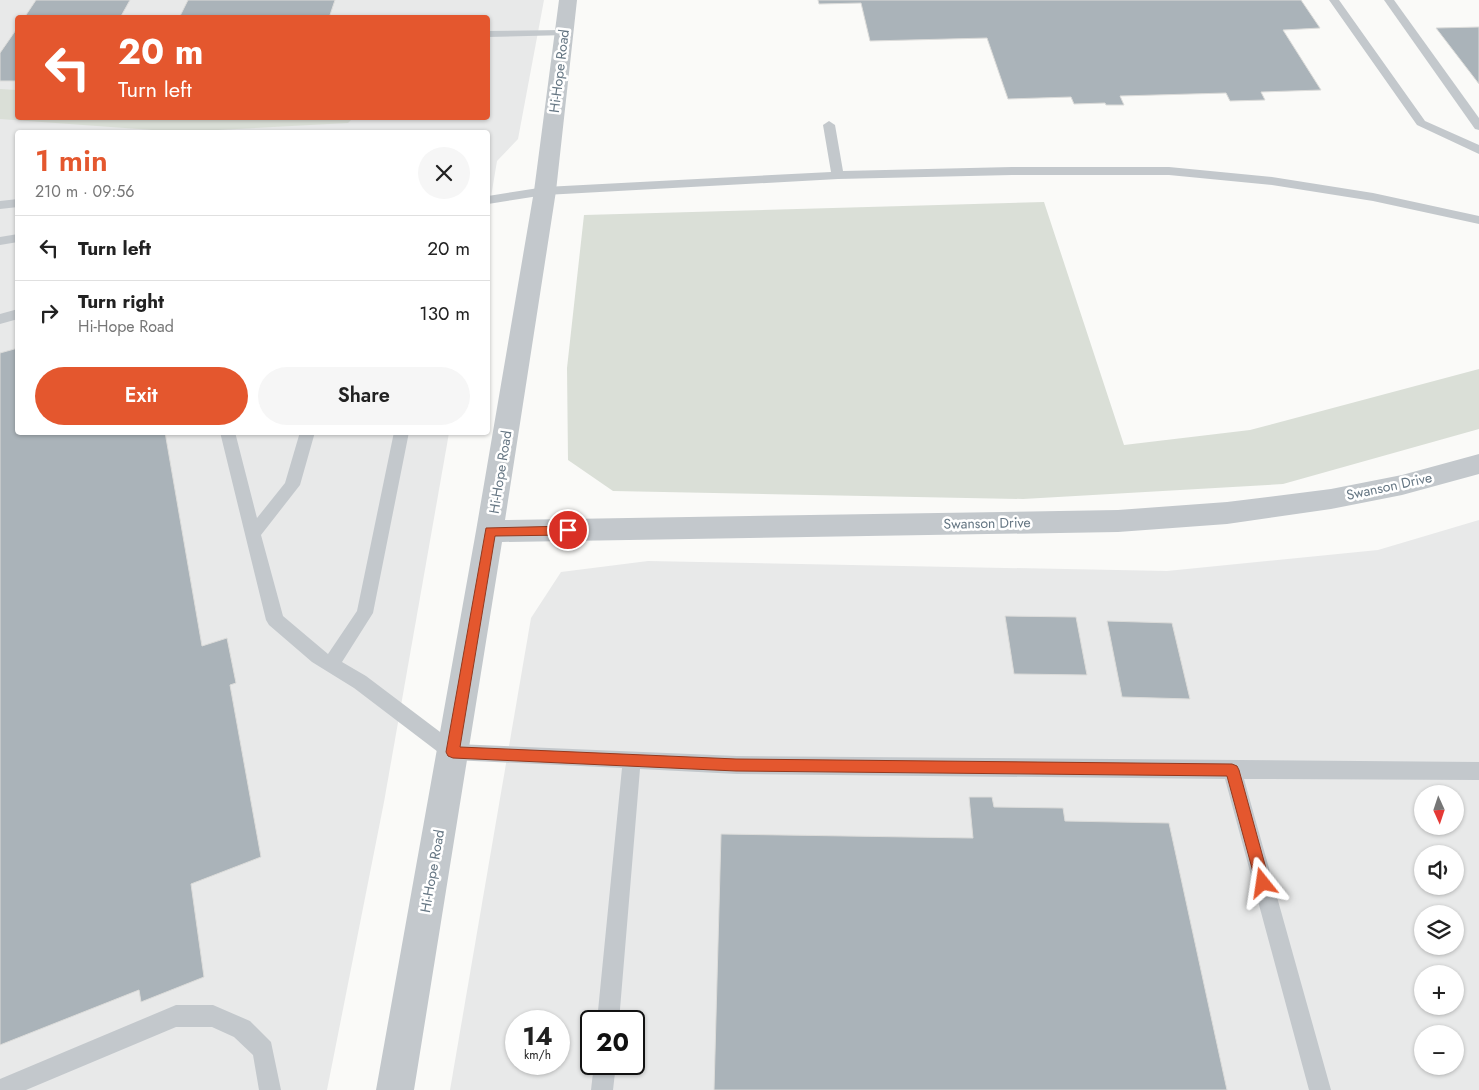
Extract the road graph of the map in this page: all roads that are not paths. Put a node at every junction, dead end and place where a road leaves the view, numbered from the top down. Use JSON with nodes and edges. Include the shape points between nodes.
{"nodes":[{"id":1,"x":568,"y":0,"type":"edge"},
{"id":2,"x":1334,"y":0,"type":"edge"},
{"id":3,"x":1389,"y":0,"type":"edge"},
{"id":4,"x":563,"y":33,"type":"junction"},
{"id":5,"x":490,"y":34,"type":"edge"},
{"id":6,"x":829,"y":125,"type":"dead end"},
{"id":7,"x":1479,"y":126,"type":"edge"},
{"id":8,"x":1479,"y":150,"type":"edge"},
{"id":9,"x":838,"y":175,"type":"junction"},
{"id":10,"x":545,"y":191,"type":"junction"},
{"id":11,"x":490,"y":200,"type":"edge"},
{"id":12,"x":15,"y":202,"type":"edge"},
{"id":13,"x":0,"y":205,"type":"edge"},
{"id":14,"x":1479,"y":220,"type":"edge"},
{"id":15,"x":15,"y":238,"type":"edge"},
{"id":16,"x":0,"y":241,"type":"edge"},
{"id":17,"x":15,"y":315,"type":"edge"},
{"id":18,"x":0,"y":319,"type":"edge"},
{"id":19,"x":227,"y":435,"type":"edge"},
{"id":20,"x":307,"y":435,"type":"edge"},
{"id":21,"x":401,"y":435,"type":"edge"},
{"id":22,"x":1479,"y":464,"type":"edge"},
{"id":23,"x":490,"y":531,"type":"junction"},
{"id":24,"x":253,"y":534,"type":"junction"},
{"id":25,"x":331,"y":665,"type":"junction"},
{"id":26,"x":453,"y":752,"type":"junction"},
{"id":27,"x":632,"y":759,"type":"junction"},
{"id":28,"x":1232,"y":770,"type":"junction"},
{"id":29,"x":1479,"y":771,"type":"edge"},
{"id":30,"x":609,"y":1010,"type":"edge"},
{"id":31,"x":604,"y":1075,"type":"edge"},
{"id":32,"x":0,"y":1090,"type":"edge"},
{"id":33,"x":270,"y":1090,"type":"edge"},
{"id":34,"x":395,"y":1090,"type":"edge"},
{"id":35,"x":602,"y":1090,"type":"edge"},
{"id":36,"x":1320,"y":1090,"type":"edge"}],
"edges":[{"from":1,"to":4,"type":"street","name":"Hi-Hope Road"},
{"from":2,"to":8,"type":"lane","via":[[1421,123]]},
{"from":3,"to":7,"type":"lane"},
{"from":4,"to":5,"type":"lane"},
{"from":4,"to":10,"type":"street","name":"Hi-Hope Road"},
{"from":6,"to":9,"type":"lane"},
{"from":9,"to":10,"type":"lane"},
{"from":9,"to":14,"type":"lane","via":[[1169,171],[1373,197]]},
{"from":10,"to":11,"type":"lane"},
{"from":10,"to":23,"type":"street","name":"Hi-Hope Road"},
{"from":12,"to":13,"type":"lane"},
{"from":15,"to":16,"type":"lane"},
{"from":17,"to":18,"type":"lane"},
{"from":19,"to":24,"type":"lane"},
{"from":20,"to":24,"type":"lane","via":[[292,485]]},
{"from":21,"to":25,"type":"lane","via":[[365,613]]},
{"from":22,"to":23,"type":"street","name":"Swanson Drive","via":[[1402,485],[1331,498],[1227,514],[1128,521]]},
{"from":23,"to":26,"type":"street","name":"Hi-Hope Road"},
{"from":24,"to":25,"type":"lane","via":[[275,620]]},
{"from":25,"to":26,"type":"lane","via":[[360,682]]},
{"from":26,"to":27,"type":"lane"},
{"from":26,"to":34,"type":"street","name":"Hi-Hope Road"},
{"from":27,"to":28,"type":"lane","via":[[736,765]]},
{"from":27,"to":30,"type":"lane"},
{"from":28,"to":29,"type":"lane"},
{"from":28,"to":36,"type":"lane"},
{"from":31,"to":35,"type":"lane"},
{"from":32,"to":33,"type":"lane","via":[[176,1016],[213,1016],[242,1029],[263,1050]]}]}
